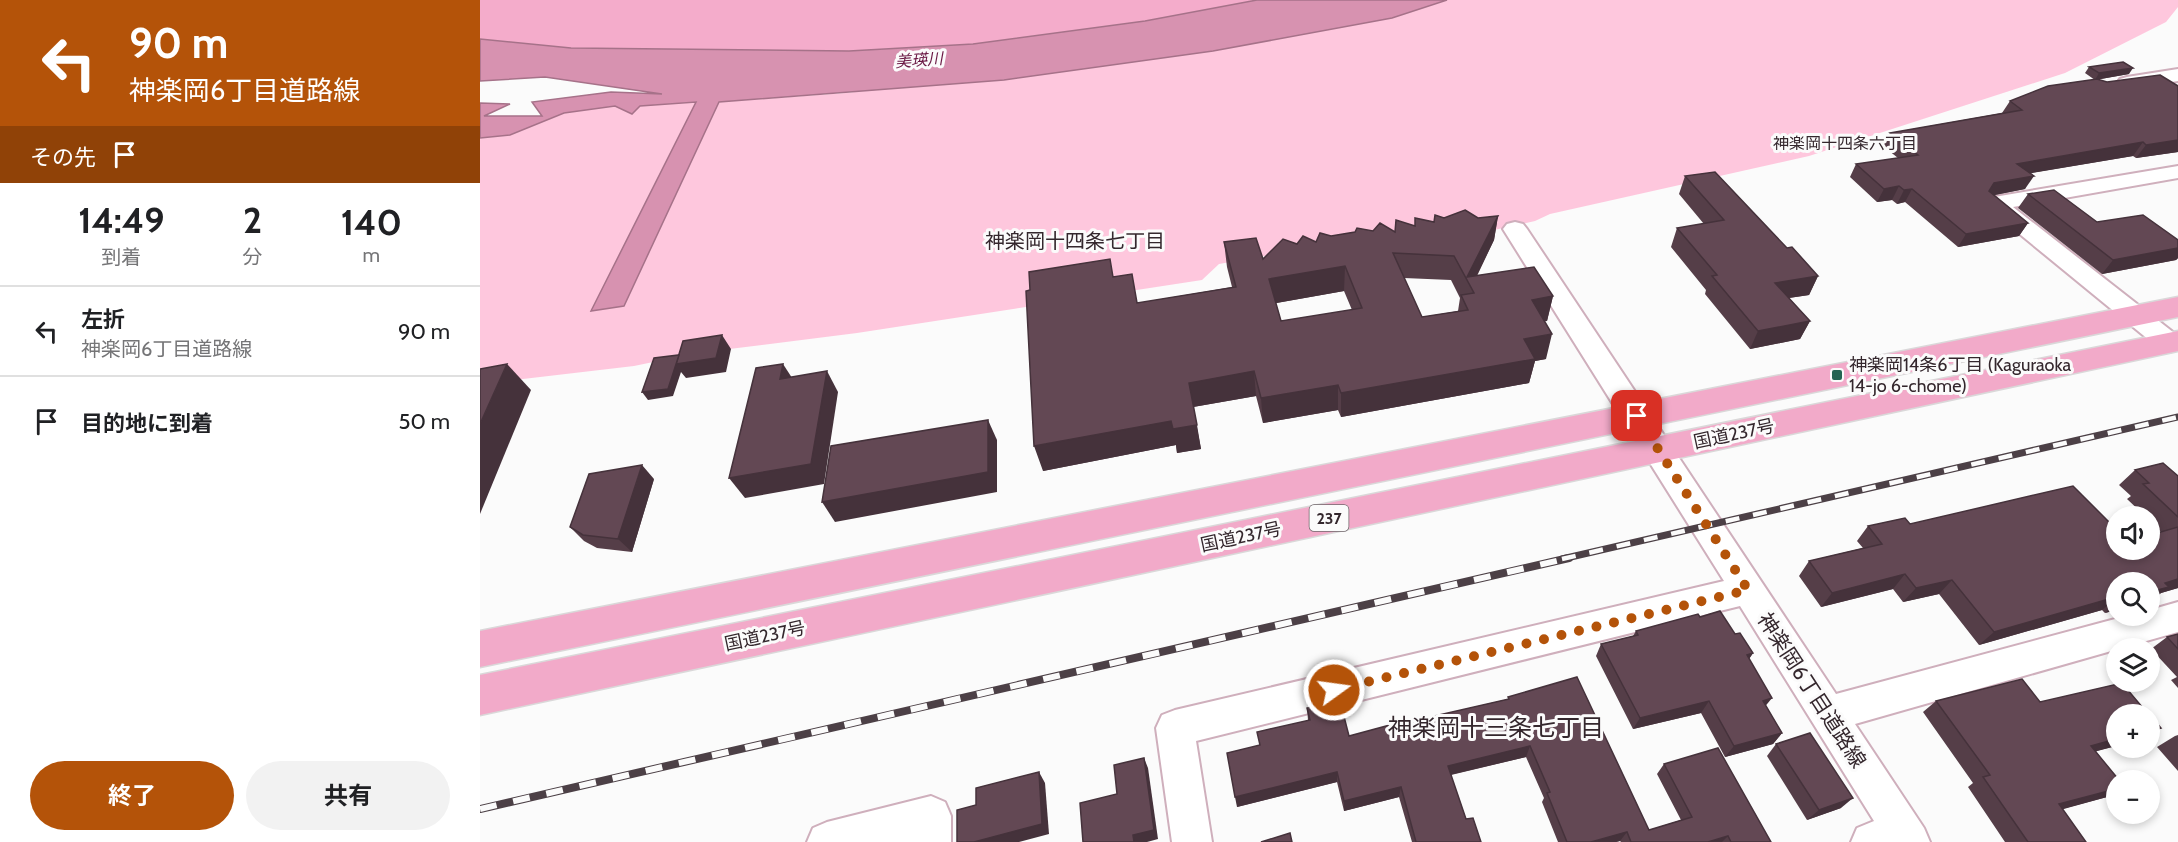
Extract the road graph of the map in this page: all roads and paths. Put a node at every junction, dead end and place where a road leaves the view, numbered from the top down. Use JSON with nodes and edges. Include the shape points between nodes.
{"nodes":[{"id":1,"x":2178,"y":75,"type":"edge"},
{"id":2,"x":2109,"y":85,"type":"edge"},
{"id":3,"x":2178,"y":172,"type":"edge"},
{"id":4,"x":1515,"y":229,"type":"dead end"},
{"id":5,"x":2178,"y":307,"type":"edge"},
{"id":6,"x":2134,"y":316,"type":"junction"},
{"id":7,"x":2173,"y":342,"type":"edge"},
{"id":8,"x":1637,"y":416,"type":"junction"},
{"id":9,"x":1659,"y":450,"type":"junction"},
{"id":10,"x":1343,"y":475,"type":"junction"},
{"id":11,"x":1356,"y":513,"type":"junction"},
{"id":12,"x":1748,"y":590,"type":"junction"},
{"id":13,"x":2178,"y":617,"type":"edge"},
{"id":14,"x":480,"y":649,"type":"edge"},
{"id":15,"x":480,"y":695,"type":"edge"},
{"id":16,"x":1828,"y":714,"type":"junction"},
{"id":17,"x":1895,"y":838,"type":"edge"},
{"id":18,"x":827,"y":842,"type":"edge"},
{"id":19,"x":931,"y":842,"type":"edge"},
{"id":20,"x":1191,"y":842,"type":"edge"}],
"edges":[{"from":1,"to":2,"type":"street"},
{"from":3,"to":6,"type":"street","via":[[1994,204]]},
{"from":4,"to":8,"type":"street","name":"神楽岡6丁目道路線"},
{"from":5,"to":6,"type":"highway","name":"国道237号","number":"237"},
{"from":6,"to":7,"type":"street"},
{"from":6,"to":8,"type":"highway","name":"国道237号","number":"237"},
{"from":7,"to":9,"type":"highway","name":"国道237号","number":"237"},
{"from":8,"to":9,"type":"street","name":"神楽岡6丁目道路線"},
{"from":8,"to":10,"type":"highway","name":"国道237号","number":"237"},
{"from":9,"to":11,"type":"highway","name":"国道237号","number":"237"},
{"from":9,"to":12,"type":"street","name":"神楽岡6丁目道路線"},
{"from":10,"to":11,"type":"highway"},
{"from":10,"to":14,"type":"highway","name":"国道237号","number":"237"},
{"from":11,"to":15,"type":"highway","name":"国道237号","number":"237"},
{"from":12,"to":16,"type":"street","name":"神楽岡6丁目道路線"},
{"from":12,"to":20,"type":"street","via":[[1175,728]]},
{"from":13,"to":16,"type":"street"},
{"from":16,"to":17,"type":"street","name":"神楽岡6丁目道路線"},
{"from":18,"to":19,"type":"street","via":[[931,816]]}]}
